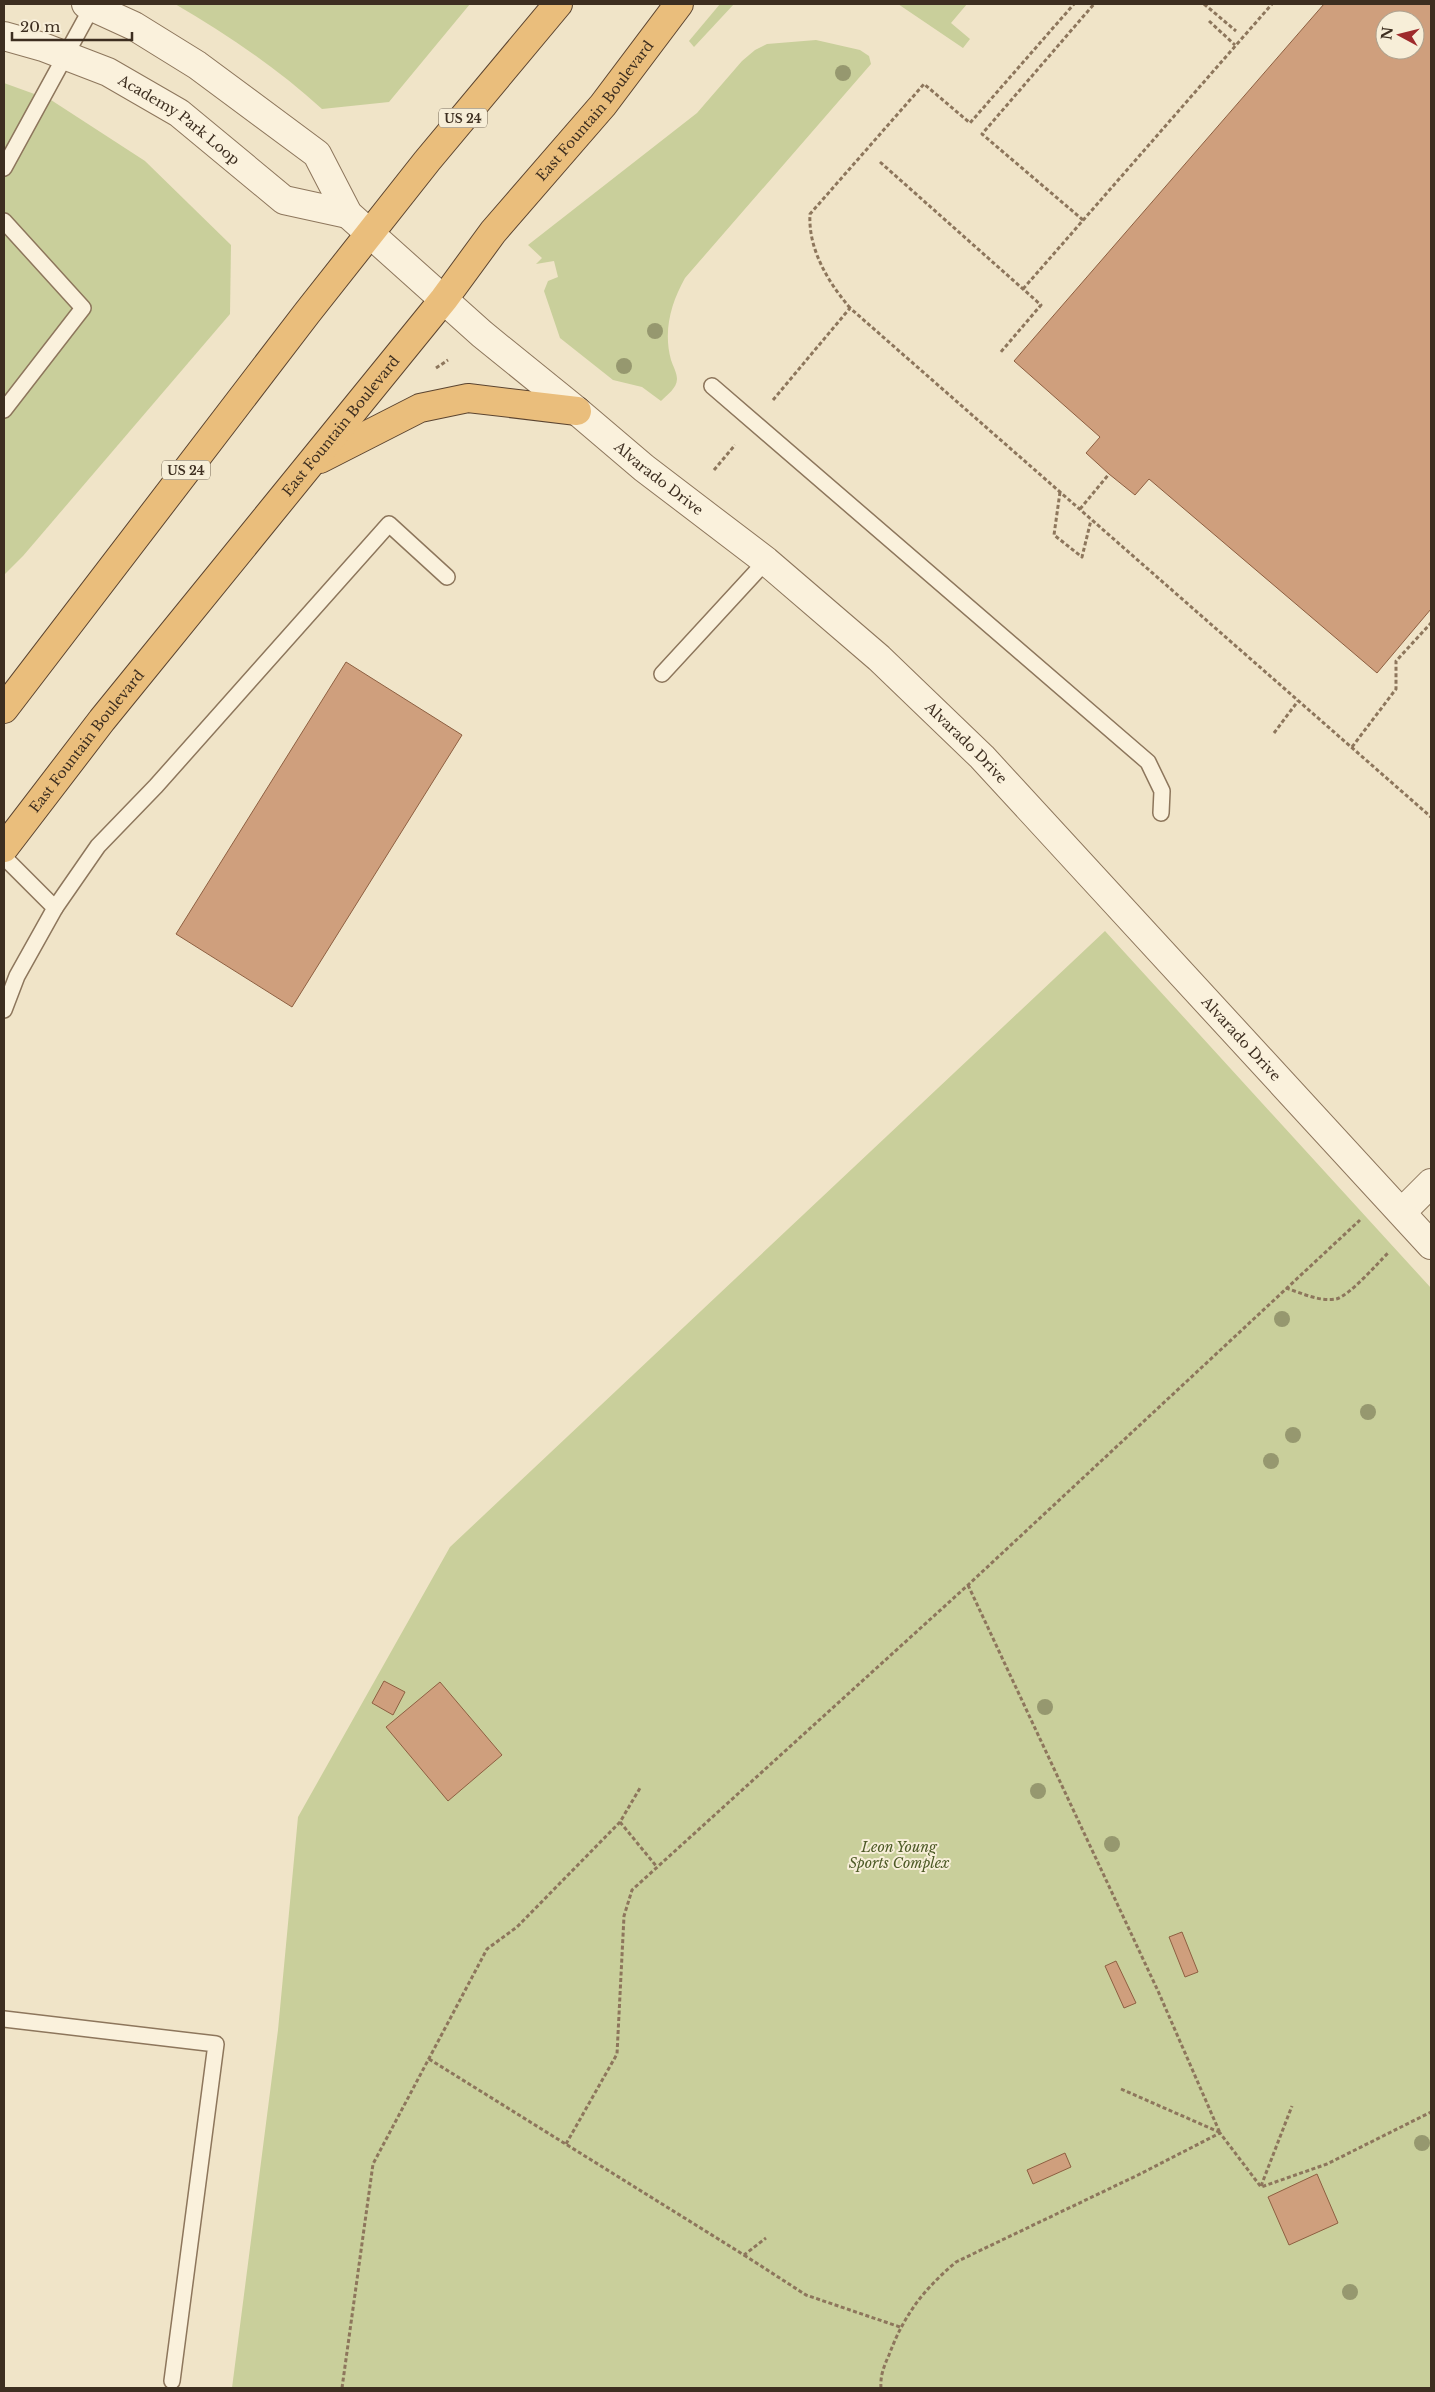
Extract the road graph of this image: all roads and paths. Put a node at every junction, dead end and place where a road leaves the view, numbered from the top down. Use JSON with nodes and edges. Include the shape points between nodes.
{"nodes":[{"id":1,"x":558,"y":4,"type":"edge"},
{"id":2,"x":679,"y":4,"type":"edge"},
{"id":3,"x":1074,"y":4,"type":"edge"},
{"id":4,"x":1094,"y":4,"type":"edge"},
{"id":5,"x":1204,"y":4,"type":"edge"},
{"id":6,"x":1272,"y":4,"type":"edge"},
{"id":7,"x":89,"y":5,"type":"edge"},
{"id":8,"x":1209,"y":22,"type":"dead end"},
{"id":9,"x":1236,"y":31,"type":"dead end"},
{"id":10,"x":4,"y":36,"type":"edge"},
{"id":11,"x":1235,"y":45,"type":"junction"},
{"id":12,"x":66,"y":56,"type":"junction"},
{"id":13,"x":880,"y":162,"type":"dead end"},
{"id":14,"x":4,"y":168,"type":"edge"},
{"id":15,"x":348,"y":214,"type":"junction"},
{"id":16,"x":1083,"y":220,"type":"junction"},
{"id":17,"x":4,"y":221,"type":"edge"},
{"id":18,"x":370,"y":233,"type":"junction"},
{"id":19,"x":1023,"y":289,"type":"junction"},
{"id":20,"x":444,"y":299,"type":"junction"},
{"id":21,"x":850,"y":308,"type":"junction"},
{"id":22,"x":1000,"y":353,"type":"dead end"},
{"id":23,"x":712,"y":386,"type":"dead end"},
{"id":24,"x":4,"y":410,"type":"edge"},
{"id":25,"x":576,"y":411,"type":"junction"},
{"id":26,"x":754,"y":422,"type":"junction"},
{"id":27,"x":312,"y":463,"type":"junction"},
{"id":28,"x":714,"y":470,"type":"dead end"},
{"id":29,"x":1109,"y":474,"type":"dead end"},
{"id":30,"x":1060,"y":492,"type":"junction"},
{"id":31,"x":1080,"y":509,"type":"junction"},
{"id":32,"x":1092,"y":520,"type":"junction"},
{"id":33,"x":766,"y":561,"type":"junction"},
{"id":34,"x":447,"y":577,"type":"dead end"},
{"id":35,"x":1431,"y":623,"type":"edge"},
{"id":36,"x":662,"y":674,"type":"dead end"},
{"id":37,"x":1298,"y":701,"type":"junction"},
{"id":38,"x":4,"y":709,"type":"edge"},
{"id":39,"x":1274,"y":733,"type":"dead end"},
{"id":40,"x":1352,"y":747,"type":"junction"},
{"id":41,"x":1161,"y":813,"type":"dead end"},
{"id":42,"x":1431,"y":817,"type":"edge"},
{"id":43,"x":4,"y":848,"type":"edge"},
{"id":44,"x":4,"y":858,"type":"edge"},
{"id":45,"x":55,"y":908,"type":"junction"},
{"id":46,"x":4,"y":1010,"type":"edge"},
{"id":47,"x":1431,"y":1183,"type":"edge"},
{"id":48,"x":1402,"y":1212,"type":"junction"},
{"id":49,"x":1360,"y":1220,"type":"dead end"},
{"id":50,"x":1431,"y":1245,"type":"edge"},
{"id":51,"x":1388,"y":1253,"type":"dead end"},
{"id":52,"x":1286,"y":1288,"type":"junction"},
{"id":53,"x":968,"y":1585,"type":"junction"},
{"id":54,"x":640,"y":1788,"type":"dead end"},
{"id":55,"x":620,"y":1822,"type":"junction"},
{"id":56,"x":657,"y":1867,"type":"junction"},
{"id":57,"x":4,"y":2019,"type":"edge"},
{"id":58,"x":429,"y":2059,"type":"junction"},
{"id":59,"x":1121,"y":2089,"type":"dead end"},
{"id":60,"x":1292,"y":2106,"type":"dead end"},
{"id":61,"x":1431,"y":2112,"type":"edge"},
{"id":62,"x":1220,"y":2133,"type":"junction"},
{"id":63,"x":566,"y":2144,"type":"junction"},
{"id":64,"x":1261,"y":2187,"type":"junction"},
{"id":65,"x":766,"y":2238,"type":"dead end"},
{"id":66,"x":744,"y":2255,"type":"junction"},
{"id":67,"x":900,"y":2326,"type":"junction"},
{"id":68,"x":172,"y":2381,"type":"dead end"},
{"id":69,"x":342,"y":2388,"type":"edge"},
{"id":70,"x":881,"y":2388,"type":"edge"}],
"edges":[{"from":1,"to":18,"type":"highway","number":"US 24"},
{"from":2,"to":20,"type":"highway","name":"East Fountain Boulevard","via":[[603,105],[493,232]]},
{"from":3,"to":21,"type":"path","via":[[970,123],[924,84],[810,214],[810,232],[816,252]]},
{"from":4,"to":16,"type":"path","via":[[982,134]]},
{"from":5,"to":9,"type":"path"},
{"from":6,"to":11,"type":"path"},
{"from":7,"to":12,"type":"lane"},
{"from":7,"to":15,"type":"street","name":"Academy Park Loop","via":[[134,26],[198,65],[318,154]]},
{"from":8,"to":11,"type":"path"},
{"from":10,"to":12,"type":"street","name":"Academy Park Loop"},
{"from":11,"to":16,"type":"path"},
{"from":12,"to":14,"type":"lane"},
{"from":12,"to":15,"type":"street","name":"Academy Park Loop","via":[[108,72],[179,113],[284,200]]},
{"from":13,"to":19,"type":"path"},
{"from":15,"to":18,"type":"street","name":"Academy Park Loop"},
{"from":16,"to":19,"type":"path"},
{"from":17,"to":24,"type":"lane","via":[[83,308]]},
{"from":18,"to":20,"type":"street","name":"Academy Park Loop"},
{"from":18,"to":38,"type":"highway","number":"US 24"},
{"from":19,"to":22,"type":"path","via":[[1041,304]]},
{"from":20,"to":25,"type":"street","name":"Alvarado Drive"},
{"from":20,"to":27,"type":"highway","name":"East Fountain Boulevard"},
{"from":21,"to":26,"type":"path"},
{"from":21,"to":30,"type":"path"},
{"from":23,"to":26,"type":"lane"},
{"from":25,"to":27,"type":"highway","via":[[468,398],[420,408]]},
{"from":25,"to":33,"type":"street","name":"Alvarado Drive","via":[[644,468]]},
{"from":26,"to":28,"type":"path"},
{"from":26,"to":41,"type":"lane","via":[[1148,762],[1162,791]]},
{"from":27,"to":43,"type":"highway","name":"East Fountain Boulevard","via":[[102,720]]},
{"from":29,"to":31,"type":"path"},
{"from":30,"to":31,"type":"path"},
{"from":30,"to":32,"type":"path","via":[[1054,535],[1082,557]]},
{"from":31,"to":32,"type":"path"},
{"from":32,"to":37,"type":"path"},
{"from":33,"to":36,"type":"lane"},
{"from":33,"to":48,"type":"street","name":"Alvarado Drive","via":[[879,658],[982,757]]},
{"from":34,"to":45,"type":"lane","via":[[389,524],[156,786],[98,846]]},
{"from":35,"to":40,"type":"path","via":[[1396,661],[1396,689]]},
{"from":37,"to":39,"type":"path"},
{"from":37,"to":40,"type":"path"},
{"from":40,"to":42,"type":"path"},
{"from":44,"to":45,"type":"lane"},
{"from":45,"to":46,"type":"lane","via":[[17,976]]},
{"from":47,"to":48,"type":"street"},
{"from":48,"to":50,"type":"street","name":"Alvarado Drive"},
{"from":49,"to":52,"type":"path"},
{"from":51,"to":52,"type":"path","via":[[1353,1288],[1336,1299],[1312,1297]]},
{"from":52,"to":53,"type":"path"},
{"from":53,"to":56,"type":"path"},
{"from":53,"to":62,"type":"path","via":[[1158,1991]]},
{"from":54,"to":55,"type":"path"},
{"from":55,"to":56,"type":"path"},
{"from":55,"to":58,"type":"path","via":[[517,1927],[487,1949]]},
{"from":56,"to":63,"type":"path","via":[[632,1890],[624,1916],[617,2054]]},
{"from":57,"to":68,"type":"lane","via":[[216,2044]]},
{"from":58,"to":63,"type":"path"},
{"from":58,"to":69,"type":"path","via":[[373,2164]]},
{"from":59,"to":62,"type":"path"},
{"from":60,"to":64,"type":"path"},
{"from":61,"to":64,"type":"path","via":[[1327,2164]]},
{"from":62,"to":64,"type":"path"},
{"from":62,"to":67,"type":"path","via":[[956,2262],[933,2282]]},
{"from":63,"to":66,"type":"path"},
{"from":65,"to":66,"type":"path"},
{"from":66,"to":67,"type":"path","via":[[806,2295]]},
{"from":67,"to":70,"type":"path","via":[[880,2378]]}]}
